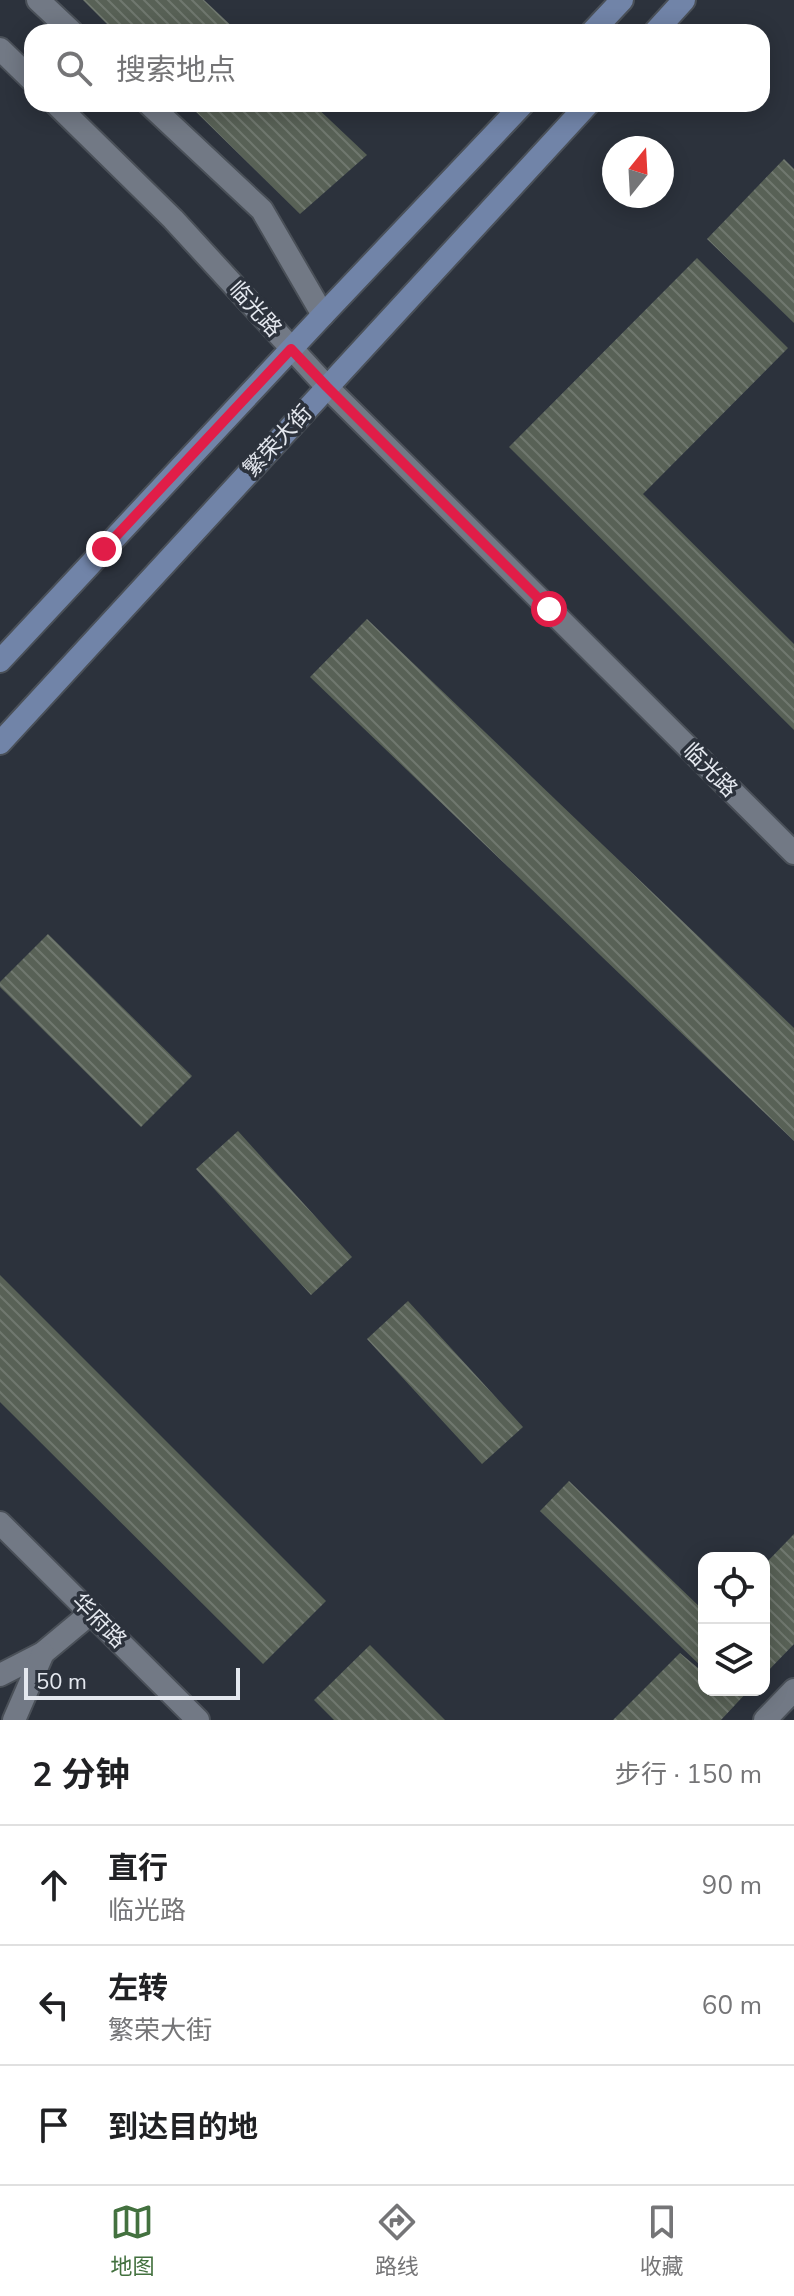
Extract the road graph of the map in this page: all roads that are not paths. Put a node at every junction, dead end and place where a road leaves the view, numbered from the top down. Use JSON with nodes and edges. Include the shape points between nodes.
{"nodes":[{"id":1,"x":38,"y":0,"type":"edge"},
{"id":2,"x":622,"y":0,"type":"edge"},
{"id":3,"x":684,"y":0,"type":"edge"},
{"id":4,"x":64,"y":24,"type":"edge"},
{"id":5,"x":600,"y":24,"type":"edge"},
{"id":6,"x":662,"y":24,"type":"edge"},
{"id":7,"x":0,"y":49,"type":"edge"},
{"id":8,"x":24,"y":72,"type":"edge"},
{"id":9,"x":64,"y":112,"type":"edge"},
{"id":10,"x":158,"y":112,"type":"edge"},
{"id":11,"x":515,"y":112,"type":"edge"},
{"id":12,"x":581,"y":112,"type":"edge"},
{"id":13,"x":323,"y":315,"type":"junction"},
{"id":14,"x":291,"y":349,"type":"junction"},
{"id":15,"x":327,"y":387,"type":"junction"},
{"id":16,"x":0,"y":661,"type":"edge"},
{"id":17,"x":0,"y":743,"type":"edge"},
{"id":18,"x":794,"y":853,"type":"edge"},
{"id":19,"x":0,"y":1523,"type":"edge"},
{"id":20,"x":91,"y":1613,"type":"junction"},
{"id":21,"x":43,"y":1653,"type":"junction"},
{"id":22,"x":0,"y":1675,"type":"edge"},
{"id":23,"x":794,"y":1690,"type":"edge"},
{"id":24,"x":14,"y":1720,"type":"edge"},
{"id":25,"x":198,"y":1720,"type":"edge"},
{"id":26,"x":765,"y":1720,"type":"edge"}],
"edges":[{"from":1,"to":4,"type":"street"},
{"from":2,"to":5,"type":"main road"},
{"from":3,"to":6,"type":"main road"},
{"from":7,"to":8,"type":"street"},
{"from":9,"to":14,"type":"street","name":"临光路","via":[[173,219]]},
{"from":10,"to":13,"type":"street","via":[[262,210]]},
{"from":11,"to":13,"type":"main road"},
{"from":12,"to":15,"type":"main road","name":"繁荣大街"},
{"from":13,"to":14,"type":"main road"},
{"from":14,"to":15,"type":"street","name":"临光路"},
{"from":14,"to":16,"type":"main road"},
{"from":15,"to":17,"type":"main road","name":"繁荣大街"},
{"from":15,"to":18,"type":"street","name":"临光路"},
{"from":19,"to":20,"type":"street","name":"华府路"},
{"from":20,"to":21,"type":"street"},
{"from":20,"to":25,"type":"street","name":"华府路"},
{"from":21,"to":22,"type":"street"},
{"from":21,"to":24,"type":"street"},
{"from":23,"to":26,"type":"street"}]}
